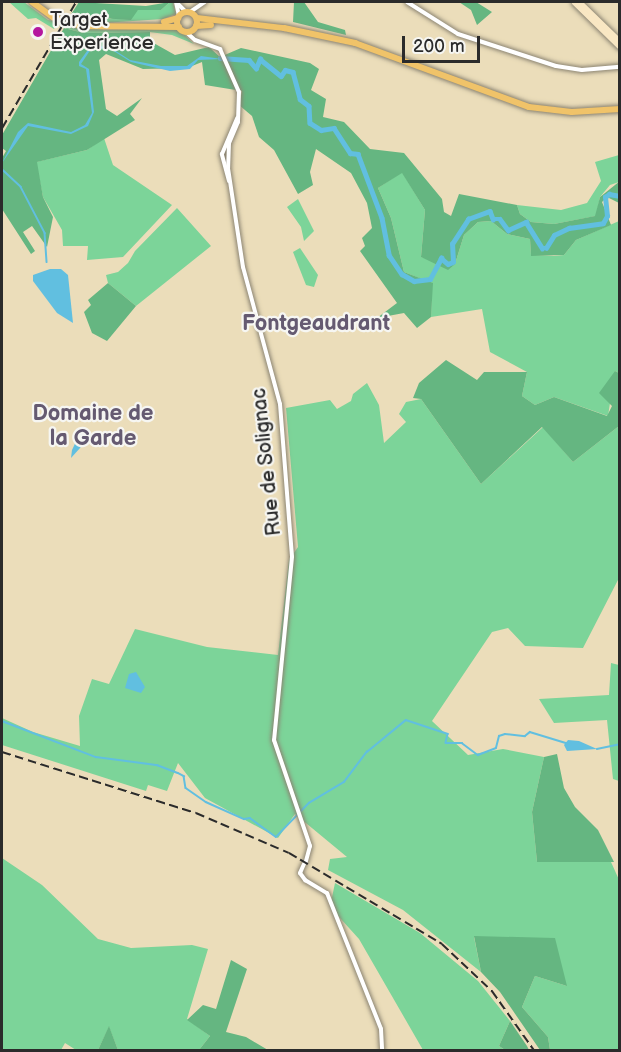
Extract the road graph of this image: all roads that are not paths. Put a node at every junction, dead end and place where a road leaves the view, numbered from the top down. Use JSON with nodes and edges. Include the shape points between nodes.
{"nodes":[{"id":1,"x":34,"y":2,"type":"edge"},
{"id":2,"x":176,"y":2,"type":"edge"},
{"id":3,"x":205,"y":2,"type":"edge"},
{"id":4,"x":407,"y":2,"type":"edge"},
{"id":5,"x":574,"y":2,"type":"edge"},
{"id":6,"x":580,"y":2,"type":"edge"},
{"id":7,"x":192,"y":14,"type":"junction"},
{"id":8,"x":178,"y":17,"type":"junction"},
{"id":9,"x":179,"y":27,"type":"junction"},
{"id":10,"x":191,"y":31,"type":"junction"},
{"id":11,"x":620,"y":41,"type":"edge"},
{"id":12,"x":620,"y":47,"type":"edge"},
{"id":13,"x":620,"y":67,"type":"edge"},
{"id":14,"x":620,"y":110,"type":"edge"},
{"id":15,"x":382,"y":1050,"type":"edge"}],
"edges":[{"from":1,"to":8,"type":"main road","via":[[61,17],[90,25]]},
{"from":1,"to":9,"type":"main road","via":[[61,20],[89,28]]},
{"from":2,"to":7,"type":"street"},
{"from":2,"to":8,"type":"street"},
{"from":3,"to":7,"type":"street"},
{"from":4,"to":13,"type":"street","via":[[458,34],[556,66],[582,70]]},
{"from":5,"to":12,"type":"main road"},
{"from":6,"to":11,"type":"main road"},
{"from":7,"to":8,"type":"main road"},
{"from":7,"to":10,"type":"main road"},
{"from":7,"to":14,"type":"main road","via":[[355,43],[529,107],[572,112]]},
{"from":8,"to":9,"type":"main road"},
{"from":9,"to":10,"type":"main road"},
{"from":10,"to":14,"type":"main road","via":[[283,31],[354,46],[533,111],[580,115]]},
{"from":10,"to":15,"type":"street","name":"Rue de Solignac","via":[[220,49],[239,92],[238,118],[227,153],[243,267],[280,404],[292,558],[274,740],[310,846],[300,873],[327,893],[381,1029]]}]}
